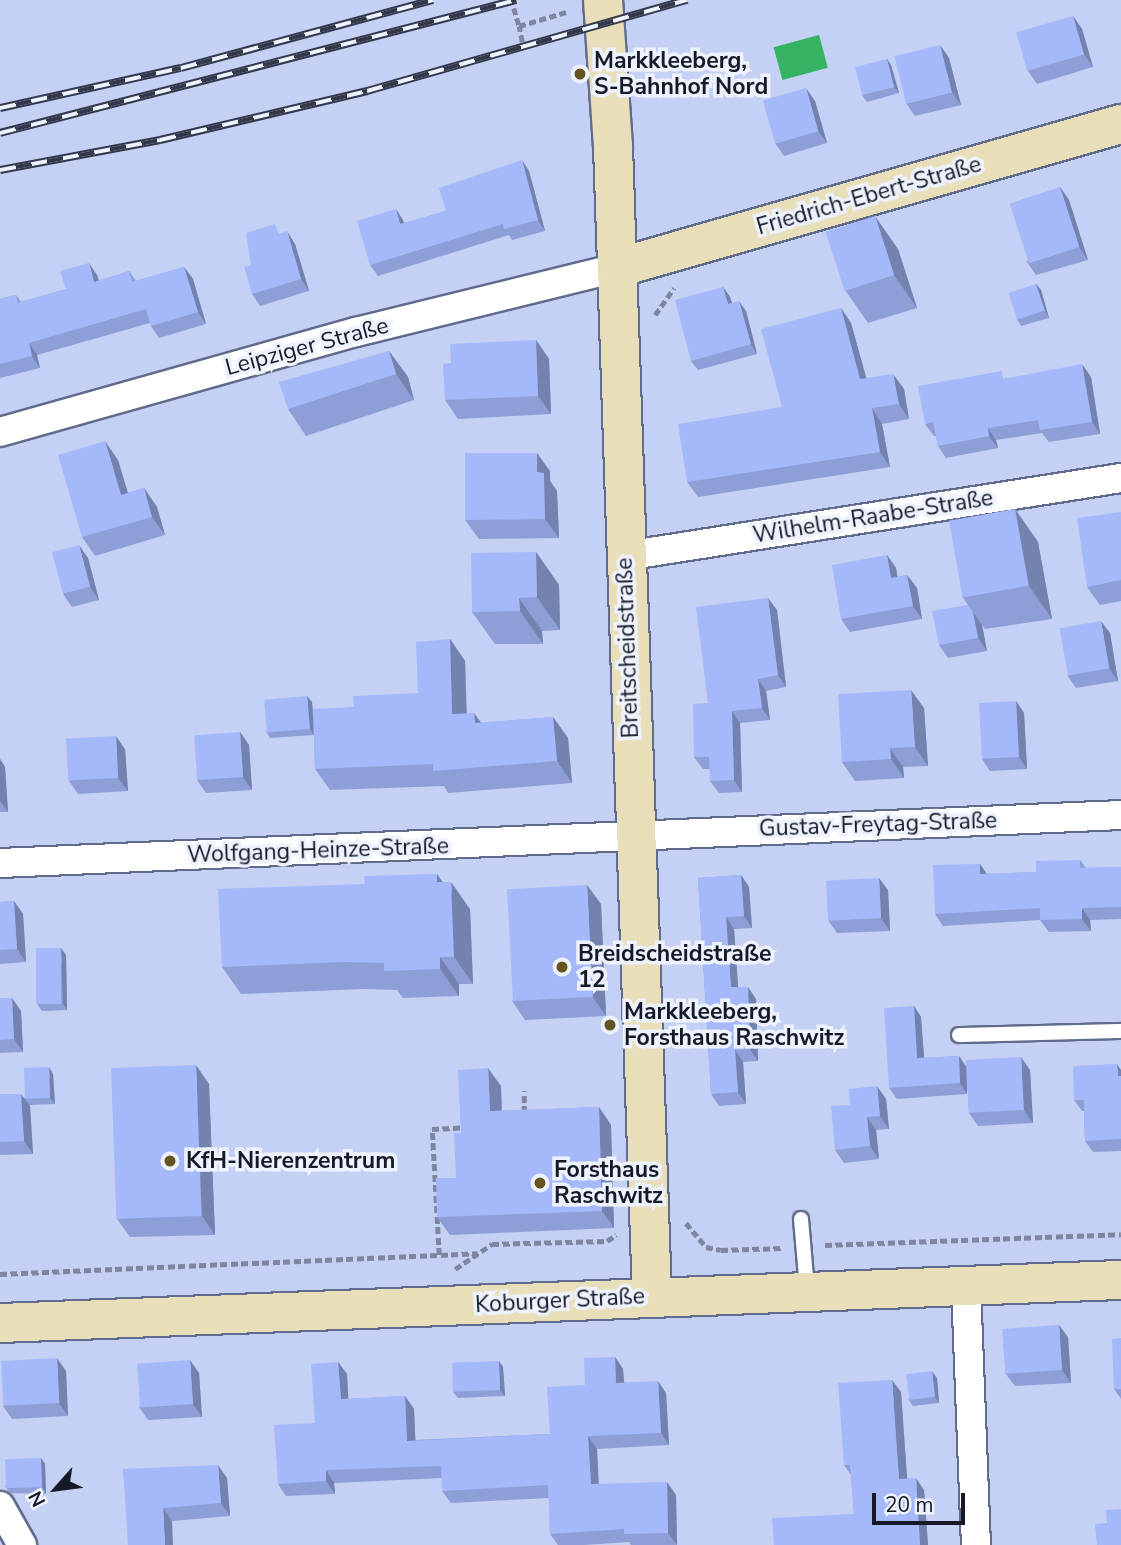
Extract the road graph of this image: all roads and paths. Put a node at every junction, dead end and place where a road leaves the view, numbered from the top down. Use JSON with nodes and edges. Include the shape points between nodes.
{"nodes":[{"id":1,"x":586,"y":6,"type":"edge"},
{"id":2,"x":514,"y":8,"type":"dead end"},
{"id":3,"x":519,"y":26,"type":"junction"},
{"id":4,"x":522,"y":42,"type":"dead end"},
{"id":5,"x":1121,"y":124,"type":"edge"},
{"id":6,"x":617,"y":268,"type":"junction"},
{"id":7,"x":0,"y":432,"type":"edge"},
{"id":8,"x":1121,"y":478,"type":"edge"},
{"id":9,"x":625,"y":556,"type":"junction"},
{"id":10,"x":1121,"y":815,"type":"edge"},
{"id":11,"x":635,"y":837,"type":"junction"},
{"id":12,"x":0,"y":863,"type":"edge"},
{"id":13,"x":1121,"y":1031,"type":"edge"},
{"id":14,"x":959,"y":1035,"type":"dead end"},
{"id":15,"x":524,"y":1091,"type":"dead end"},
{"id":16,"x":514,"y":1113,"type":"edge"},
{"id":17,"x":482,"y":1126,"type":"edge"},
{"id":18,"x":801,"y":1219,"type":"dead end"},
{"id":19,"x":684,"y":1220,"type":"dead end"},
{"id":20,"x":618,"y":1226,"type":"dead end"},
{"id":21,"x":1121,"y":1234,"type":"edge"},
{"id":22,"x":804,"y":1247,"type":"junction"},
{"id":23,"x":393,"y":1249,"type":"dead end"},
{"id":24,"x":439,"y":1255,"type":"junction"},
{"id":25,"x":394,"y":1257,"type":"junction"},
{"id":26,"x":0,"y":1274,"type":"edge"},
{"id":27,"x":1121,"y":1280,"type":"edge"},
{"id":28,"x":966,"y":1286,"type":"junction"},
{"id":29,"x":807,"y":1291,"type":"junction"},
{"id":30,"x":652,"y":1296,"type":"junction"},
{"id":31,"x":0,"y":1323,"type":"edge"},
{"id":32,"x":0,"y":1506,"type":"edge"},
{"id":33,"x":22,"y":1545,"type":"edge"},
{"id":34,"x":976,"y":1545,"type":"edge"}],
"edges":[{"from":1,"to":3,"type":"path"},
{"from":1,"to":6,"type":"main road","name":"Breitscheidstraße"},
{"from":2,"to":3,"type":"path"},
{"from":3,"to":4,"type":"path"},
{"from":5,"to":6,"type":"main road","name":"Friedrich-Ebert-Straße"},
{"from":6,"to":7,"type":"street","name":"Leipziger Straße","via":[[356,332]]},
{"from":6,"to":9,"type":"main road","name":"Breitscheidstraße"},
{"from":8,"to":9,"type":"street","name":"Wilhelm-Raabe-Straße"},
{"from":9,"to":11,"type":"main road","name":"Breitscheidstraße"},
{"from":10,"to":11,"type":"street","name":"Gustav-Freytag-Straße"},
{"from":11,"to":12,"type":"street","name":"Wolfgang-Heinze-Straße"},
{"from":11,"to":30,"type":"main road","name":"Breitscheidstraße"},
{"from":13,"to":14,"type":"lane"},
{"from":15,"to":16,"type":"path","via":[[526,1113]]},
{"from":17,"to":24,"type":"path","via":[[432,1129]]},
{"from":18,"to":22,"type":"lane"},
{"from":19,"to":22,"type":"path","via":[[699,1241],[720,1250]]},
{"from":20,"to":24,"type":"path","via":[[617,1235],[607,1241],[492,1244],[478,1253]]},
{"from":21,"to":22,"type":"path"},
{"from":22,"to":29,"type":"lane"},
{"from":23,"to":25,"type":"path"},
{"from":24,"to":25,"type":"path"},
{"from":25,"to":26,"type":"path"},
{"from":27,"to":28,"type":"main road","name":"Koburger Straße"},
{"from":28,"to":29,"type":"main road","name":"Koburger Straße"},
{"from":28,"to":34,"type":"street"},
{"from":29,"to":30,"type":"main road","name":"Koburger Straße"},
{"from":30,"to":31,"type":"main road","name":"Koburger Straße"},
{"from":32,"to":33,"type":"street"}]}
